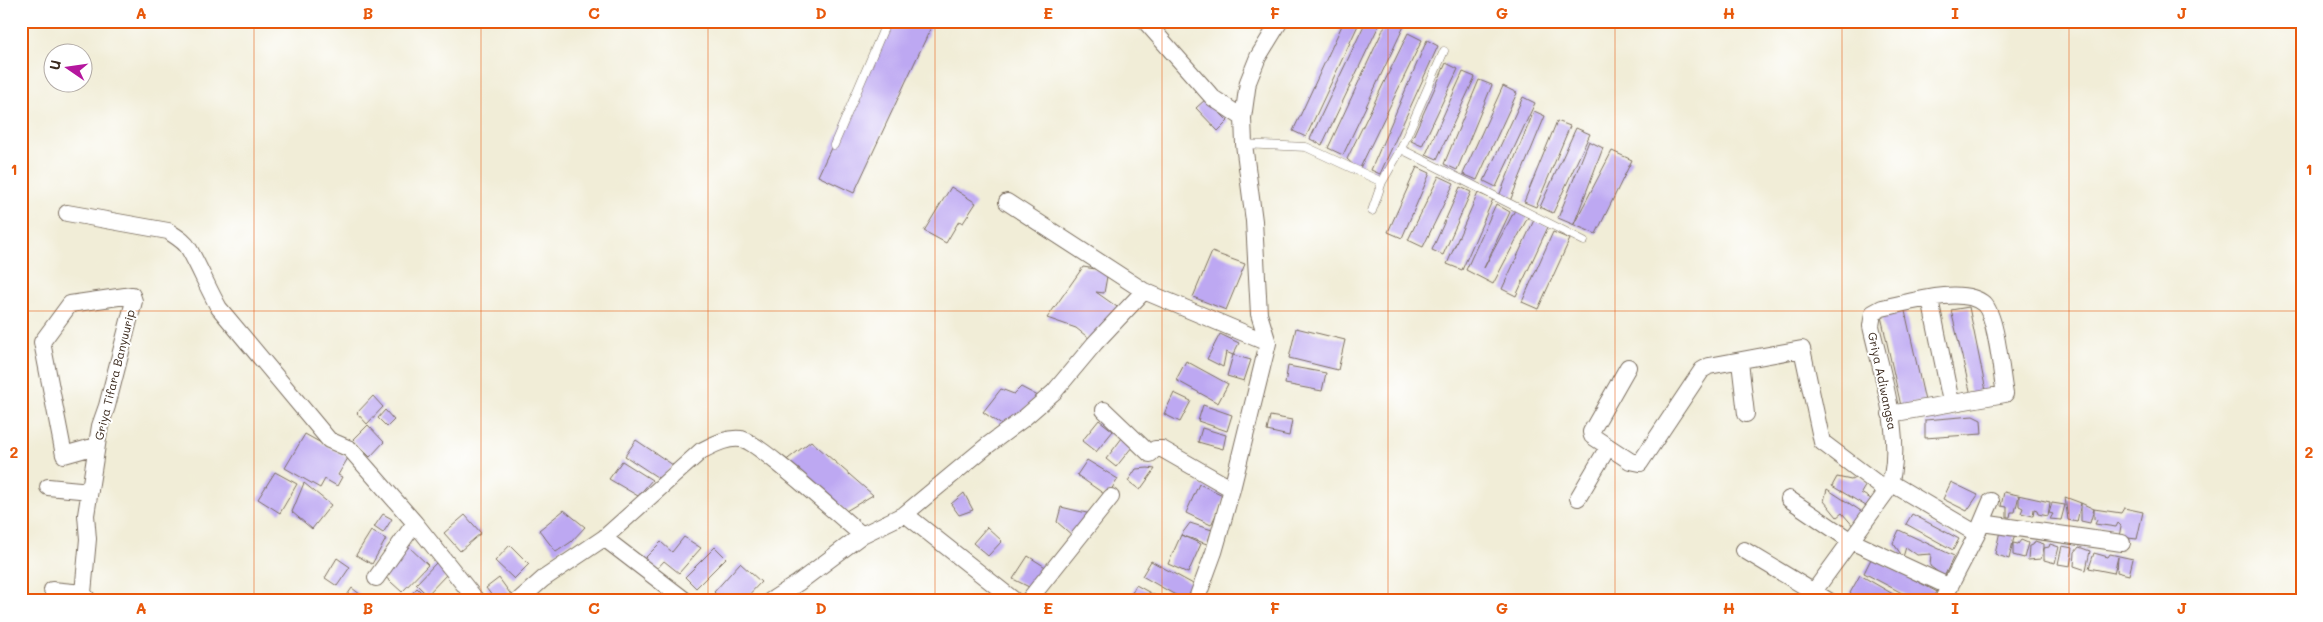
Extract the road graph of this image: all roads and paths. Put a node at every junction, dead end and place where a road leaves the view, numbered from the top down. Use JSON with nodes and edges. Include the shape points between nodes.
{"nodes":[{"id":1,"x":886,"y":21,"type":"edge"},
{"id":2,"x":1145,"y":21,"type":"edge"},
{"id":3,"x":1280,"y":21,"type":"edge"},
{"id":4,"x":1444,"y":51,"type":"dead end"},
{"id":5,"x":1243,"y":118,"type":"junction"},
{"id":6,"x":1244,"y":144,"type":"junction"},
{"id":7,"x":834,"y":145,"type":"dead end"},
{"id":8,"x":1401,"y":148,"type":"junction"},
{"id":9,"x":1382,"y":182,"type":"junction"},
{"id":10,"x":1007,"y":202,"type":"dead end"},
{"id":11,"x":1372,"y":210,"type":"dead end"},
{"id":12,"x":67,"y":213,"type":"dead end"},
{"id":13,"x":1584,"y":241,"type":"dead end"},
{"id":14,"x":1144,"y":291,"type":"junction"},
{"id":15,"x":1930,"y":299,"type":"junction"},
{"id":16,"x":1268,"y":343,"type":"junction"},
{"id":17,"x":1740,"y":362,"type":"junction"},
{"id":18,"x":1628,"y":367,"type":"dead end"},
{"id":19,"x":1952,"y":402,"type":"junction"},
{"id":20,"x":1104,"y":410,"type":"dead end"},
{"id":21,"x":1746,"y":414,"type":"dead end"},
{"id":22,"x":1890,"y":414,"type":"junction"},
{"id":23,"x":96,"y":446,"type":"junction"},
{"id":24,"x":1608,"y":447,"type":"junction"},
{"id":25,"x":48,"y":487,"type":"dead end"},
{"id":26,"x":1889,"y":487,"type":"junction"},
{"id":27,"x":1232,"y":489,"type":"junction"},
{"id":28,"x":90,"y":491,"type":"junction"},
{"id":29,"x":1111,"y":496,"type":"dead end"},
{"id":30,"x":1578,"y":498,"type":"dead end"},
{"id":31,"x":1789,"y":499,"type":"dead end"},
{"id":32,"x":1991,"y":501,"type":"dead end"},
{"id":33,"x":905,"y":514,"type":"junction"},
{"id":34,"x":415,"y":523,"type":"junction"},
{"id":35,"x":1980,"y":528,"type":"junction"},
{"id":36,"x":862,"y":535,"type":"junction"},
{"id":37,"x":604,"y":538,"type":"junction"},
{"id":38,"x":1851,"y":541,"type":"junction"},
{"id":39,"x":2122,"y":543,"type":"dead end"},
{"id":40,"x":1744,"y":550,"type":"dead end"},
{"id":41,"x":376,"y":578,"type":"dead end"},
{"id":42,"x":52,"y":590,"type":"dead end"},
{"id":43,"x":1946,"y":594,"type":"edge"},
{"id":44,"x":1811,"y":596,"type":"edge"},
{"id":45,"x":86,"y":597,"type":"edge"},
{"id":46,"x":1197,"y":600,"type":"edge"},
{"id":47,"x":477,"y":601,"type":"edge"},
{"id":48,"x":518,"y":601,"type":"edge"},
{"id":49,"x":686,"y":601,"type":"edge"},
{"id":50,"x":770,"y":601,"type":"edge"},
{"id":51,"x":1015,"y":601,"type":"edge"},
{"id":52,"x":1028,"y":601,"type":"edge"},
{"id":53,"x":1829,"y":601,"type":"edge"}],
"edges":[{"from":1,"to":7,"type":"lane"},
{"from":2,"to":5,"type":"street","via":[[1207,92]]},
{"from":3,"to":5,"type":"street","via":[[1258,57],[1248,82]]},
{"from":4,"to":8,"type":"lane"},
{"from":5,"to":6,"type":"street"},
{"from":6,"to":9,"type":"lane","via":[[1306,147]]},
{"from":6,"to":16,"type":"street","via":[[1254,220],[1259,314]]},
{"from":8,"to":9,"type":"lane"},
{"from":8,"to":13,"type":"lane"},
{"from":9,"to":11,"type":"lane"},
{"from":10,"to":14,"type":"street"},
{"from":12,"to":34,"type":"street","via":[[168,231],[180,239],[188,247],[219,308],[328,440],[350,449]]},
{"from":14,"to":16,"type":"street"},
{"from":14,"to":33,"type":"street","via":[[1095,342],[1054,392]]},
{"from":15,"to":19,"type":"street"},
{"from":15,"to":19,"type":"street","name":"Griya Adiwangsa","via":[[1961,295],[1984,304],[1996,336],[2004,394]]},
{"from":15,"to":22,"type":"street","name":"Griya Adiwangsa","via":[[1882,308],[1873,313],[1871,326]]},
{"from":16,"to":27,"type":"street"},
{"from":17,"to":21,"type":"street"},
{"from":17,"to":24,"type":"street","via":[[1702,370],[1640,463],[1634,463]]},
{"from":17,"to":26,"type":"street","via":[[1802,349],[1822,442]]},
{"from":18,"to":24,"type":"street","via":[[1591,432]]},
{"from":19,"to":22,"type":"street"},
{"from":20,"to":27,"type":"street","via":[[1150,454],[1162,449]]},
{"from":22,"to":26,"type":"street","name":"Griya Adiwangsa","via":[[1896,447]]},
{"from":23,"to":23,"type":"street","name":"Griya Tifara Banyuurip","via":[[134,301],[132,295],[70,304],[42,342],[64,455]]},
{"from":23,"to":28,"type":"street","name":"Griya Tifara Banyuurip"},
{"from":24,"to":30,"type":"street"},
{"from":25,"to":28,"type":"street"},
{"from":26,"to":35,"type":"street"},
{"from":26,"to":38,"type":"street","name":"Griya Adiwangsa"},
{"from":27,"to":46,"type":"street"},
{"from":28,"to":45,"type":"street","name":"Griya Tifara Banyuurip","via":[[86,519]]},
{"from":29,"to":52,"type":"street"},
{"from":31,"to":38,"type":"street"},
{"from":32,"to":35,"type":"street"},
{"from":33,"to":36,"type":"street"},
{"from":33,"to":51,"type":"street"},
{"from":34,"to":41,"type":"street"},
{"from":34,"to":47,"type":"street"},
{"from":35,"to":39,"type":"street"},
{"from":35,"to":43,"type":"street"},
{"from":36,"to":37,"type":"street","via":[[762,449],[742,438],[719,442],[701,451]]},
{"from":36,"to":50,"type":"street"},
{"from":37,"to":48,"type":"street","via":[[543,579]]},
{"from":37,"to":49,"type":"street"},
{"from":38,"to":43,"type":"street"},
{"from":38,"to":44,"type":"street","name":"Griya Adiwangsa"},
{"from":40,"to":44,"type":"street"},
{"from":42,"to":45,"type":"street","name":"Griya Tifara Banyuurip"},
{"from":44,"to":53,"type":"street"}]}
